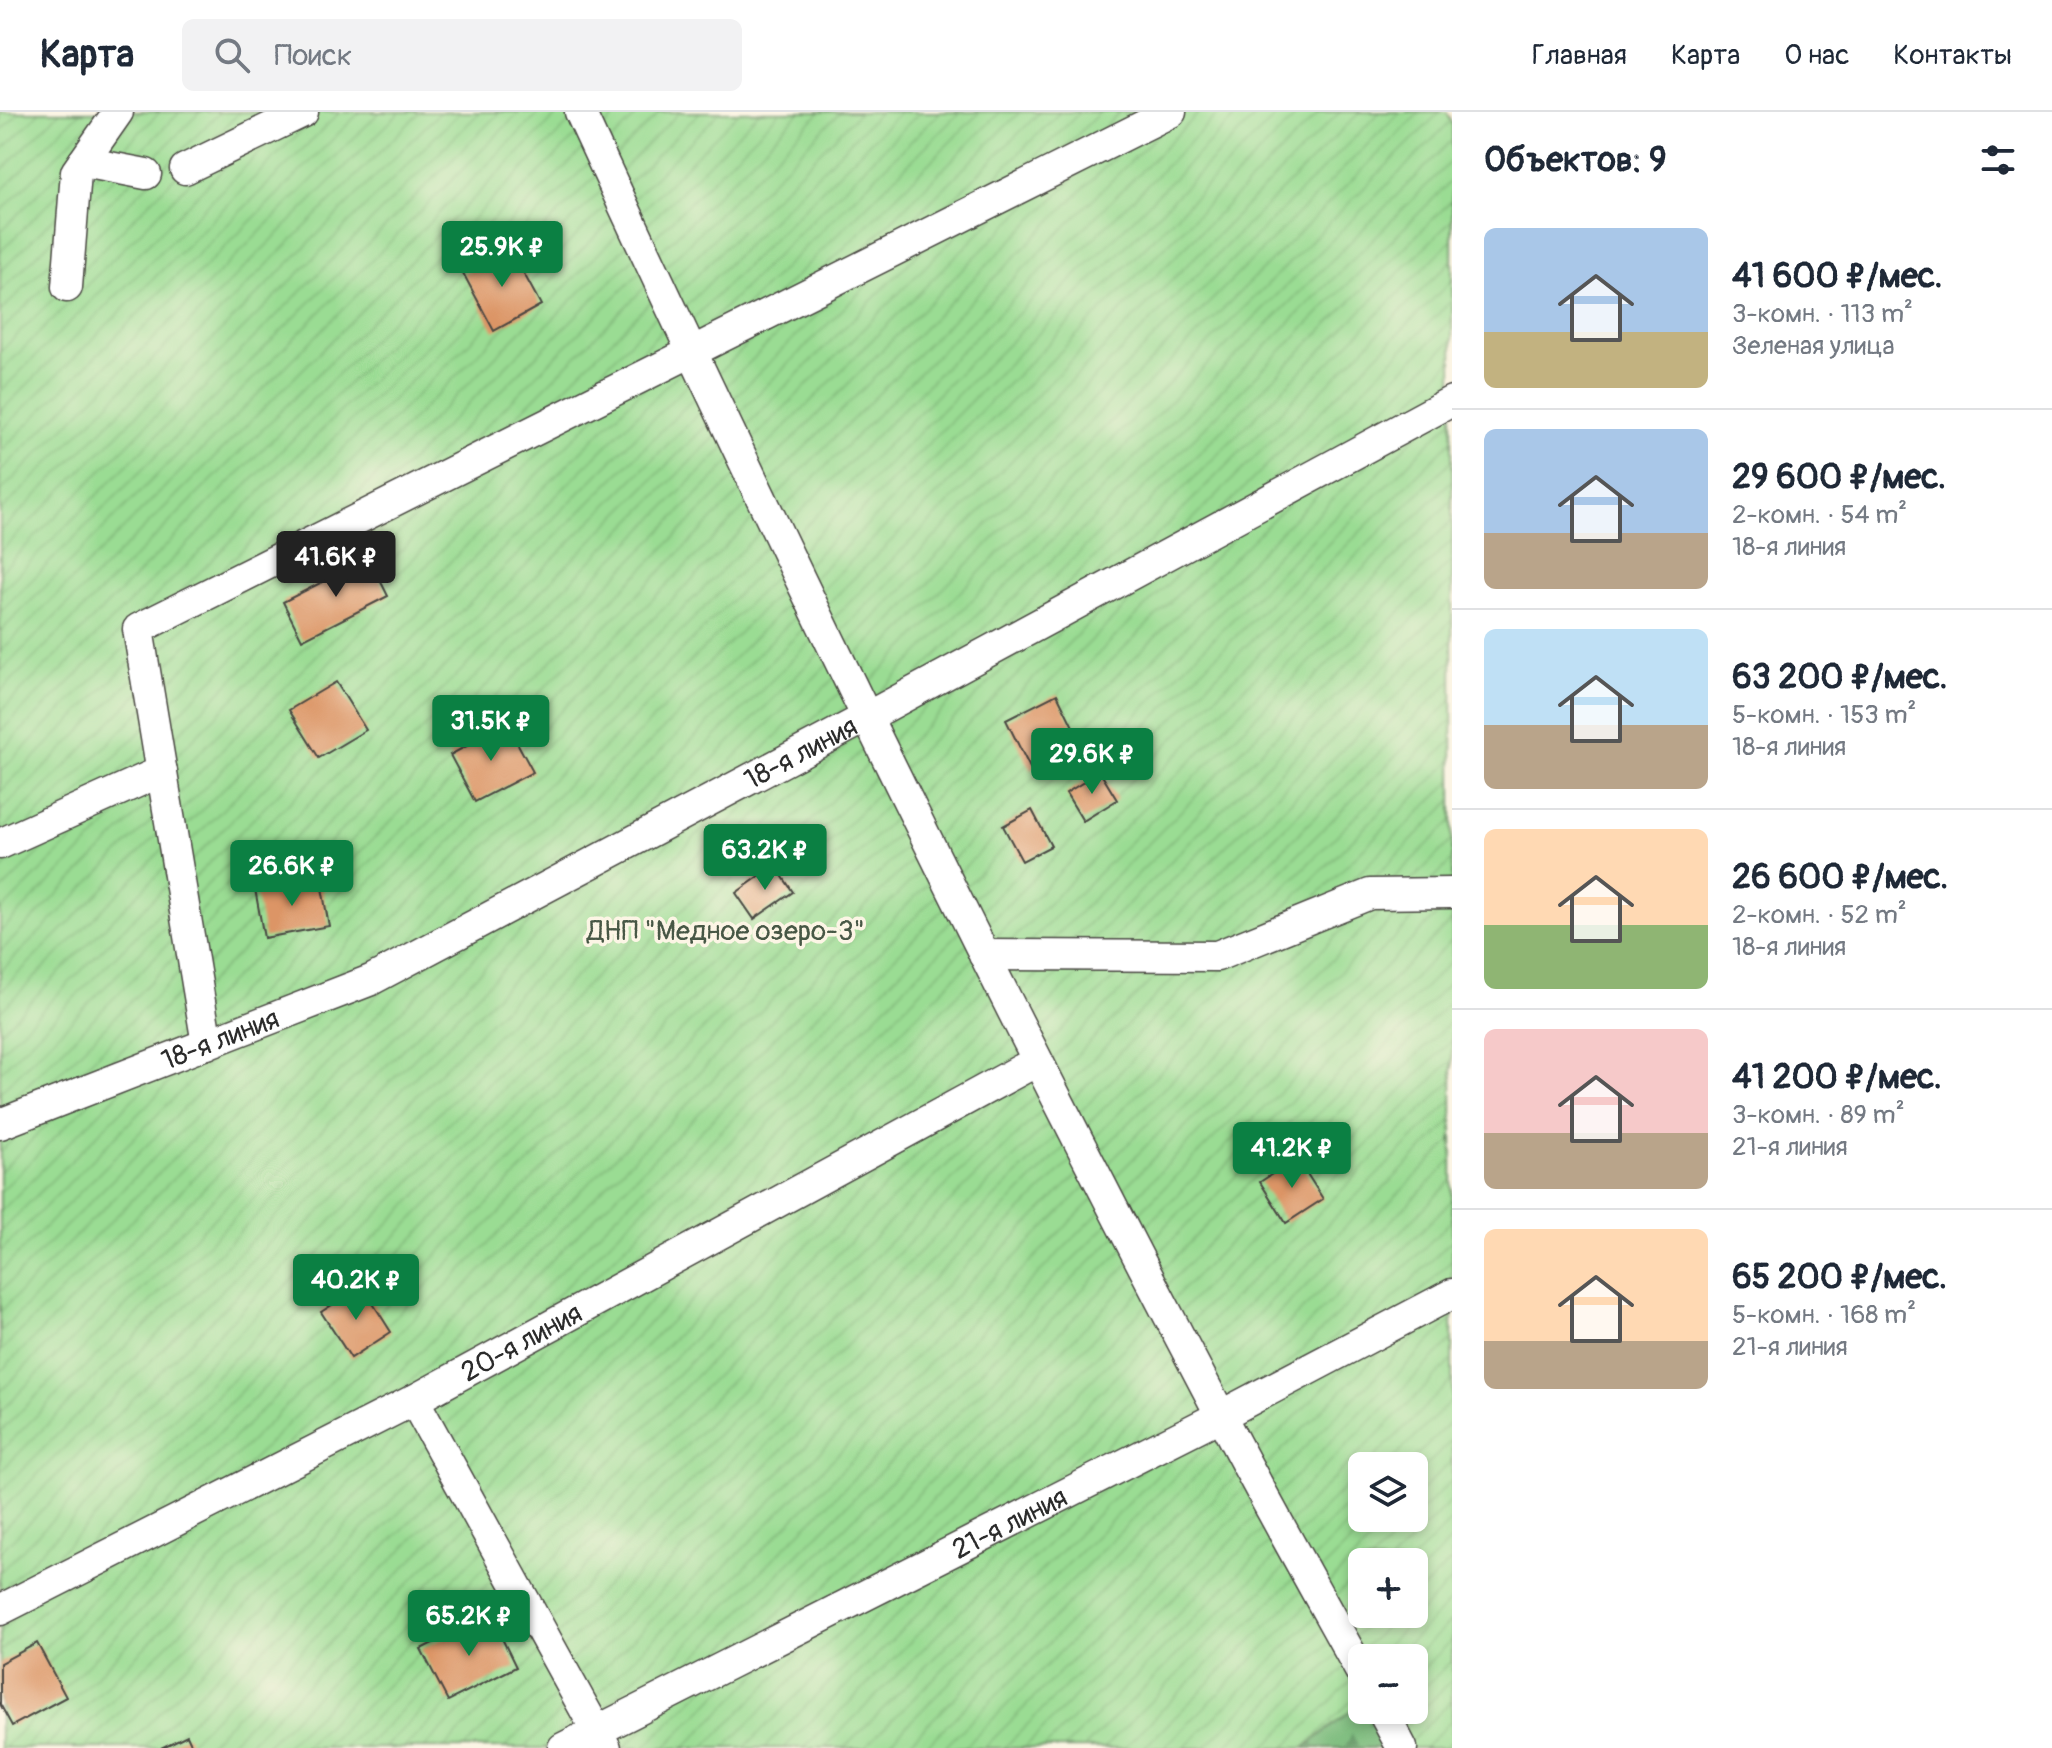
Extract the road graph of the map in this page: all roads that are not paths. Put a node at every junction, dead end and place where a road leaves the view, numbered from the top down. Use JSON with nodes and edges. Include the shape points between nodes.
{"nodes":[{"id":1,"x":118,"y":112,"type":"edge"},
{"id":2,"x":303,"y":112,"type":"edge"},
{"id":3,"x":580,"y":112,"type":"edge"},
{"id":4,"x":1171,"y":112,"type":"edge"},
{"id":5,"x":83,"y":162,"type":"junction"},
{"id":6,"x":185,"y":169,"type":"dead end"},
{"id":7,"x":146,"y":174,"type":"dead end"},
{"id":8,"x":67,"y":287,"type":"dead end"},
{"id":9,"x":691,"y":354,"type":"junction"},
{"id":10,"x":1452,"y":401,"type":"edge"},
{"id":11,"x":867,"y":717,"type":"junction"},
{"id":12,"x":162,"y":771,"type":"junction"},
{"id":13,"x":0,"y":844,"type":"edge"},
{"id":14,"x":1452,"y":893,"type":"edge"},
{"id":15,"x":984,"y":955,"type":"junction"},
{"id":16,"x":207,"y":1044,"type":"junction"},
{"id":17,"x":1037,"y":1061,"type":"junction"},
{"id":18,"x":0,"y":1124,"type":"edge"},
{"id":19,"x":1452,"y":1294,"type":"edge"},
{"id":20,"x":414,"y":1400,"type":"junction"},
{"id":21,"x":1220,"y":1416,"type":"junction"},
{"id":22,"x":0,"y":1610,"type":"edge"},
{"id":23,"x":1348,"y":1649,"type":"edge"},
{"id":24,"x":1389,"y":1724,"type":"edge"},
{"id":25,"x":602,"y":1740,"type":"edge"},
{"id":26,"x":563,"y":1748,"type":"edge"},
{"id":27,"x":1402,"y":1748,"type":"edge"}],
"edges":[{"from":1,"to":5,"type":"street"},
{"from":2,"to":6,"type":"street"},
{"from":3,"to":9,"type":"street"},
{"from":4,"to":9,"type":"street"},
{"from":5,"to":7,"type":"street"},
{"from":5,"to":8,"type":"street","via":[[76,172]]},
{"from":9,"to":11,"type":"street"},
{"from":9,"to":12,"type":"street","via":[[138,629]]},
{"from":10,"to":11,"type":"street","name":"18-я линия"},
{"from":11,"to":15,"type":"street"},
{"from":11,"to":16,"type":"street","name":"18-я линия","via":[[371,980]]},
{"from":12,"to":13,"type":"street"},
{"from":12,"to":16,"type":"street"},
{"from":14,"to":15,"type":"street","via":[[1370,894],[1217,956]]},
{"from":15,"to":17,"type":"street"},
{"from":16,"to":18,"type":"street","name":"18-я линия"},
{"from":17,"to":20,"type":"street","name":"20-я линия"},
{"from":17,"to":21,"type":"street"},
{"from":19,"to":21,"type":"street","name":"21-я линия"},
{"from":20,"to":22,"type":"street","name":"20-я линия"},
{"from":20,"to":25,"type":"street"},
{"from":21,"to":23,"type":"street"},
{"from":21,"to":25,"type":"street","name":"21-я линия"},
{"from":24,"to":27,"type":"street"},
{"from":25,"to":26,"type":"street","name":"21-я линия"}]}
